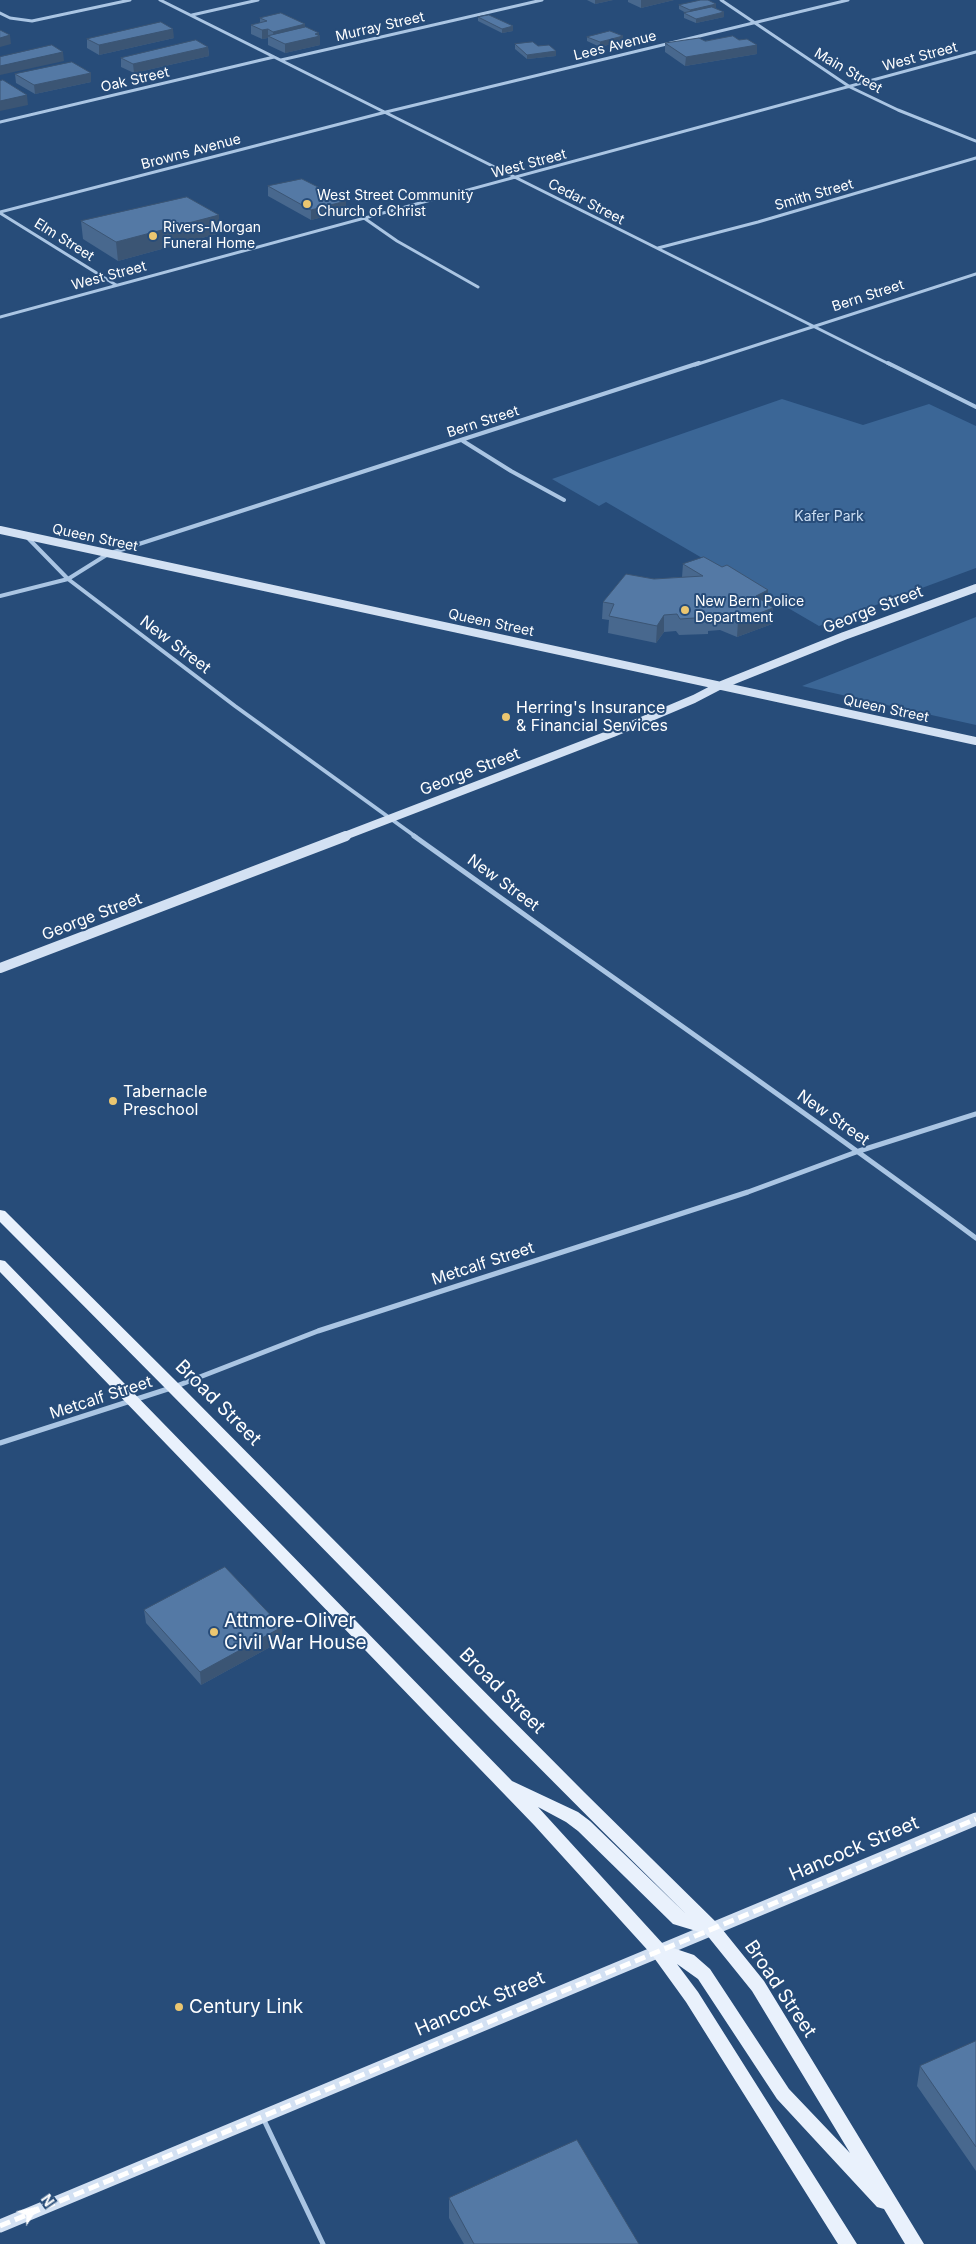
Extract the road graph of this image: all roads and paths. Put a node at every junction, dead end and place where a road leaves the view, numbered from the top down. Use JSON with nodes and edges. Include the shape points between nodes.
{"nodes":[{"id":1,"x":130,"y":0,"type":"edge"},
{"id":2,"x":160,"y":0,"type":"edge"},
{"id":3,"x":258,"y":0,"type":"edge"},
{"id":4,"x":542,"y":0,"type":"edge"},
{"id":5,"x":721,"y":0,"type":"edge"},
{"id":6,"x":848,"y":0,"type":"edge"},
{"id":7,"x":0,"y":13,"type":"edge"},
{"id":8,"x":191,"y":16,"type":"junction"},
{"id":9,"x":755,"y":24,"type":"junction"},
{"id":10,"x":976,"y":52,"type":"edge"},
{"id":11,"x":274,"y":57,"type":"junction"},
{"id":12,"x":281,"y":60,"type":"junction"},
{"id":13,"x":850,"y":86,"type":"junction"},
{"id":14,"x":386,"y":112,"type":"junction"},
{"id":15,"x":0,"y":122,"type":"edge"},
{"id":16,"x":976,"y":142,"type":"edge"},
{"id":17,"x":976,"y":158,"type":"edge"},
{"id":18,"x":517,"y":177,"type":"junction"},
{"id":19,"x":0,"y":213,"type":"edge"},
{"id":20,"x":364,"y":218,"type":"junction"},
{"id":21,"x":657,"y":248,"type":"junction"},
{"id":22,"x":976,"y":274,"type":"edge"},
{"id":23,"x":116,"y":285,"type":"junction"},
{"id":24,"x":478,"y":287,"type":"dead end"},
{"id":25,"x":0,"y":317,"type":"edge"},
{"id":26,"x":813,"y":326,"type":"junction"},
{"id":27,"x":976,"y":407,"type":"edge"},
{"id":28,"x":463,"y":441,"type":"junction"},
{"id":29,"x":564,"y":500,"type":"dead end"},
{"id":30,"x":0,"y":530,"type":"edge"},
{"id":31,"x":26,"y":536,"type":"junction"},
{"id":32,"x":108,"y":554,"type":"junction"},
{"id":33,"x":68,"y":579,"type":"junction"},
{"id":34,"x":976,"y":588,"type":"edge"},
{"id":35,"x":0,"y":596,"type":"edge"},
{"id":36,"x":719,"y":686,"type":"junction"},
{"id":37,"x":976,"y":741,"type":"edge"},
{"id":38,"x":392,"y":817,"type":"junction"},
{"id":39,"x":0,"y":968,"type":"edge"},
{"id":40,"x":976,"y":1114,"type":"edge"},
{"id":41,"x":859,"y":1151,"type":"junction"},
{"id":42,"x":0,"y":1214,"type":"edge"},
{"id":43,"x":976,"y":1238,"type":"edge"},
{"id":44,"x":0,"y":1264,"type":"edge"},
{"id":45,"x":174,"y":1387,"type":"junction"},
{"id":46,"x":134,"y":1400,"type":"junction"},
{"id":47,"x":0,"y":1443,"type":"edge"},
{"id":48,"x":501,"y":1781,"type":"junction"},
{"id":49,"x":976,"y":1819,"type":"edge"},
{"id":50,"x":712,"y":1929,"type":"junction"},
{"id":51,"x":658,"y":1950,"type":"junction"},
{"id":52,"x":262,"y":2116,"type":"junction"},
{"id":53,"x":902,"y":2222,"type":"junction"},
{"id":54,"x":0,"y":2226,"type":"edge"},
{"id":55,"x":323,"y":2244,"type":"edge"},
{"id":56,"x":848,"y":2244,"type":"edge"},
{"id":57,"x":915,"y":2244,"type":"edge"}],
"edges":[{"from":1,"to":7,"type":"street","via":[[32,20],[10,18]]},
{"from":2,"to":8,"type":"street","name":"Cedar Street"},
{"from":3,"to":8,"type":"street"},
{"from":4,"to":12,"type":"street","name":"Murray Street"},
{"from":5,"to":9,"type":"street","name":"Main Street"},
{"from":6,"to":9,"type":"street","name":"Lees Avenue"},
{"from":8,"to":11,"type":"street","name":"Cedar Street"},
{"from":9,"to":13,"type":"street","name":"Main Street"},
{"from":9,"to":14,"type":"street","name":"Lees Avenue"},
{"from":10,"to":13,"type":"street","name":"West Street"},
{"from":11,"to":12,"type":"street","name":"Cedar Street"},
{"from":11,"to":15,"type":"street","name":"Oak Street"},
{"from":12,"to":14,"type":"street","name":"Cedar Street"},
{"from":13,"to":16,"type":"street","name":"Main Street"},
{"from":13,"to":18,"type":"street","name":"West Street"},
{"from":14,"to":18,"type":"street","name":"Cedar Street"},
{"from":14,"to":19,"type":"street","name":"Browns Avenue"},
{"from":17,"to":21,"type":"street","name":"Smith Street"},
{"from":18,"to":20,"type":"street","name":"West Street"},
{"from":18,"to":21,"type":"street","name":"Cedar Street"},
{"from":19,"to":23,"type":"street","name":"Elm Street"},
{"from":20,"to":23,"type":"street","name":"West Street"},
{"from":20,"to":24,"type":"street","via":[[397,241]]},
{"from":21,"to":26,"type":"street","name":"Cedar Street"},
{"from":22,"to":26,"type":"street","name":"Bern Street"},
{"from":23,"to":25,"type":"street","name":"West Street"},
{"from":26,"to":27,"type":"street","name":"Cedar Street"},
{"from":26,"to":28,"type":"street","name":"Bern Street"},
{"from":28,"to":29,"type":"street"},
{"from":28,"to":32,"type":"street","name":"Bern Street"},
{"from":30,"to":31,"type":"street","name":"Queen Street"},
{"from":31,"to":32,"type":"street","name":"Queen Street"},
{"from":31,"to":33,"type":"street","name":"New Street"},
{"from":32,"to":33,"type":"street","name":"Bern Street"},
{"from":32,"to":36,"type":"street","name":"Queen Street"},
{"from":33,"to":35,"type":"street","name":"Bern Street"},
{"from":33,"to":38,"type":"street","name":"New Street","via":[[228,700]]},
{"from":34,"to":36,"type":"street","name":"George Street"},
{"from":36,"to":37,"type":"street","name":"Queen Street"},
{"from":36,"to":38,"type":"street","name":"George Street","via":[[613,733]]},
{"from":38,"to":39,"type":"street","name":"George Street"},
{"from":38,"to":41,"type":"street","name":"New Street","via":[[599,969]]},
{"from":40,"to":41,"type":"street","name":"Metcalf Street"},
{"from":41,"to":43,"type":"street","name":"New Street"},
{"from":41,"to":45,"type":"street","name":"Metcalf Street","via":[[748,1192],[318,1331]]},
{"from":42,"to":45,"type":"main road","name":"Broad Street"},
{"from":44,"to":46,"type":"main road"},
{"from":45,"to":46,"type":"street","name":"Metcalf Street"},
{"from":45,"to":50,"type":"main road","name":"Broad Street"},
{"from":46,"to":47,"type":"street","name":"Metcalf Street"},
{"from":46,"to":48,"type":"main road"},
{"from":48,"to":50,"type":"main road","via":[[584,1826],[679,1919]]},
{"from":48,"to":51,"type":"main road"},
{"from":49,"to":50,"type":"street","name":"Hancock Street"},
{"from":50,"to":51,"type":"street","name":"Hancock Street"},
{"from":50,"to":53,"type":"main road","name":"Broad Street","via":[[758,1986]]},
{"from":51,"to":52,"type":"street","name":"Hancock Street"},
{"from":51,"to":53,"type":"main road","via":[[688,1960],[704,1974],[783,2094]]},
{"from":51,"to":56,"type":"main road","via":[[692,1997]]},
{"from":52,"to":54,"type":"street","name":"Hancock Street"},
{"from":52,"to":55,"type":"lane"},
{"from":53,"to":57,"type":"main road","name":"Broad Street"}]}
